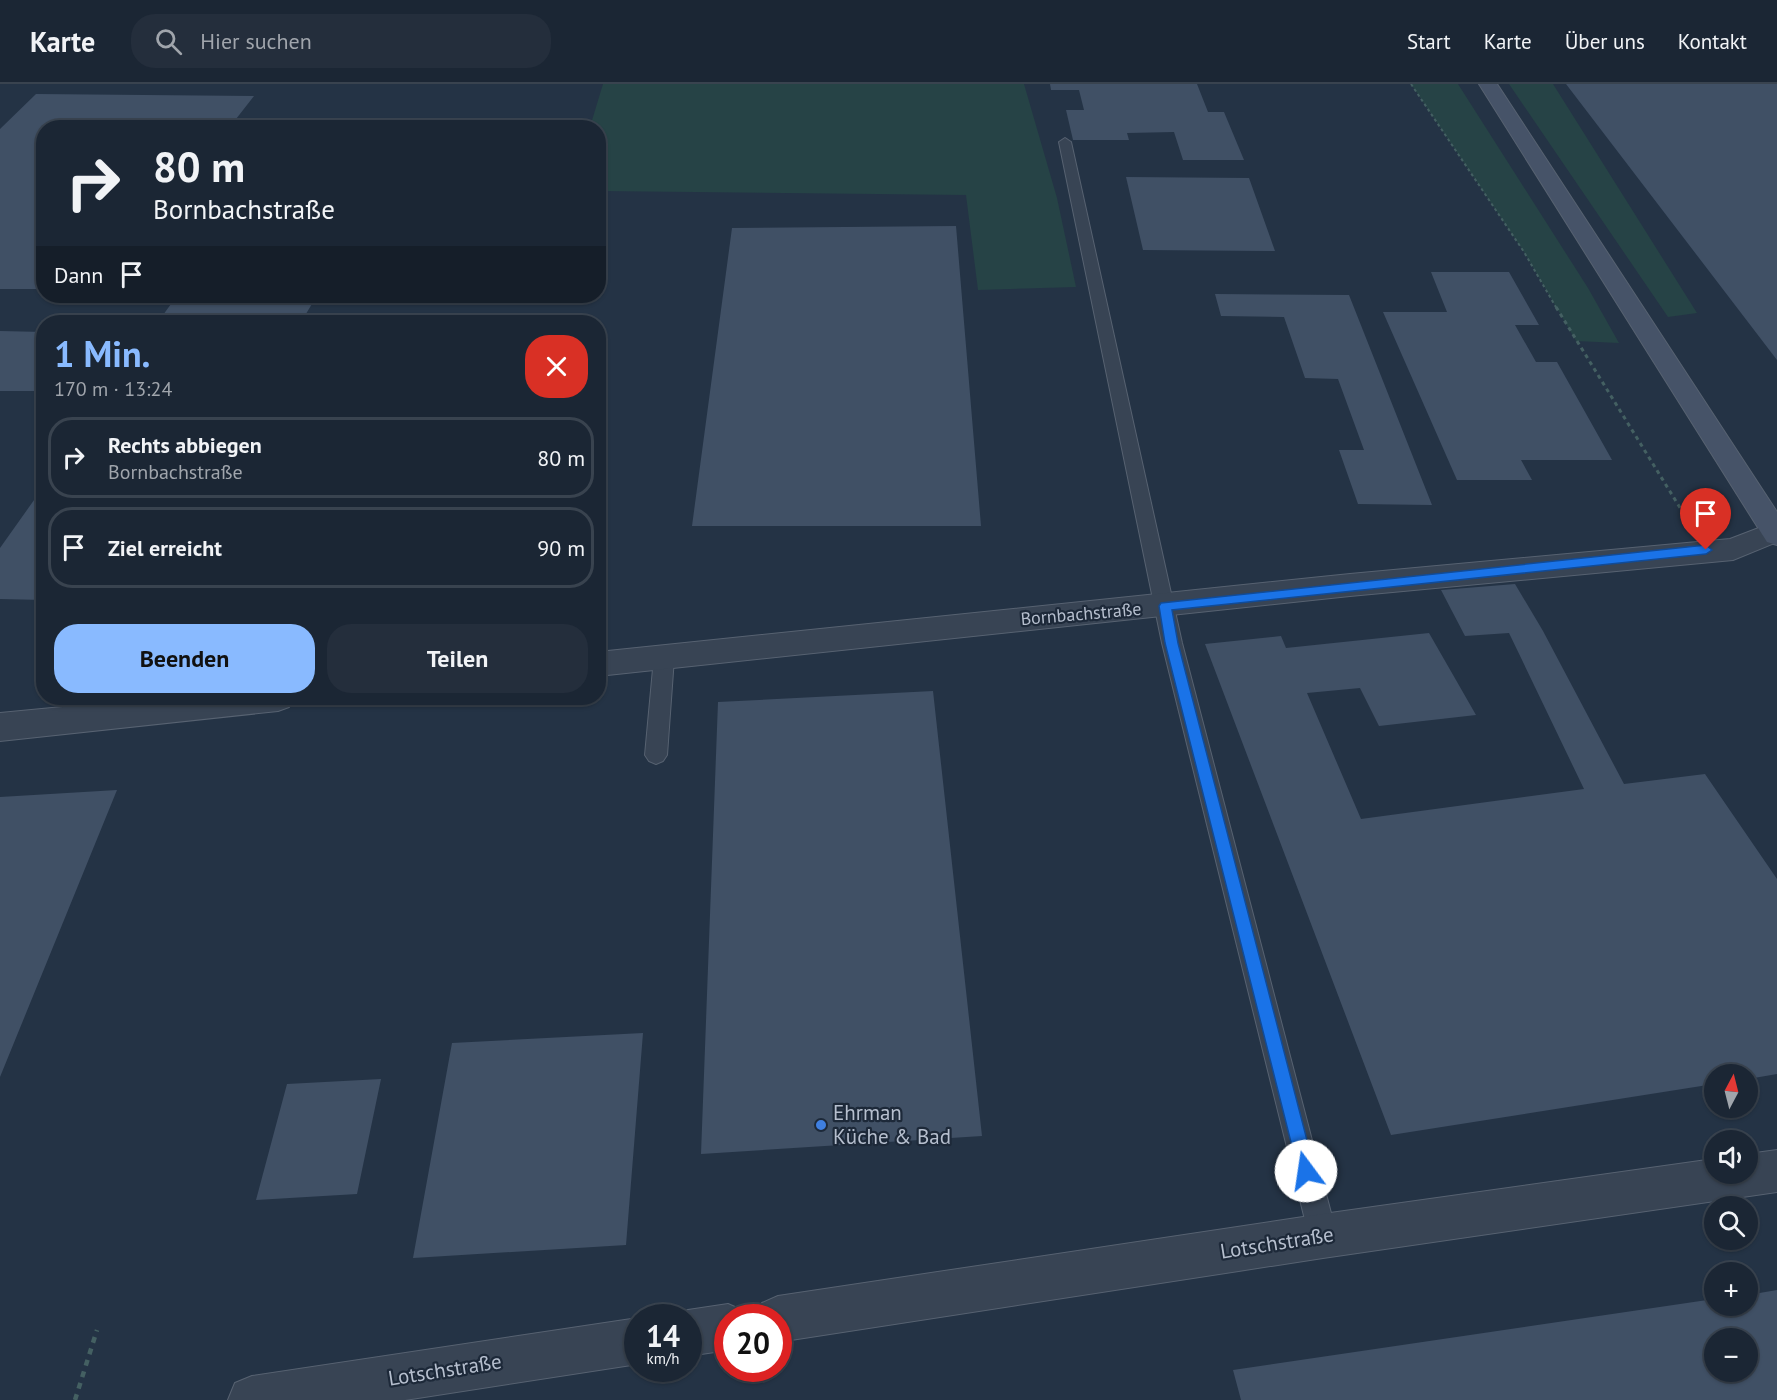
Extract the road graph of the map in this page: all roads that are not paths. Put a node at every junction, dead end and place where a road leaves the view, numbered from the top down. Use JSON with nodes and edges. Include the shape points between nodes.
{"nodes":[{"id":1,"x":1488,"y":84,"type":"edge"},
{"id":2,"x":1065,"y":142,"type":"dead end"},
{"id":3,"x":1776,"y":533,"type":"edge"},
{"id":4,"x":1165,"y":606,"type":"junction"},
{"id":5,"x":664,"y":658,"type":"junction"},
{"id":6,"x":606,"y":663,"type":"edge"},
{"id":7,"x":211,"y":705,"type":"edge"},
{"id":8,"x":0,"y":727,"type":"edge"},
{"id":9,"x":656,"y":755,"type":"dead end"},
{"id":10,"x":1777,"y":1171,"type":"edge"},
{"id":11,"x":1323,"y":1236,"type":"junction"},
{"id":12,"x":792,"y":1317,"type":"edge"},
{"id":13,"x":624,"y":1343,"type":"edge"},
{"id":14,"x":252,"y":1400,"type":"edge"}],
"edges":[{"from":1,"to":3,"type":"main road"},
{"from":2,"to":4,"type":"lane"},
{"from":3,"to":4,"type":"street","name":"Bornbachstraße","via":[[1733,549]]},
{"from":4,"to":5,"type":"street","name":"Bornbachstraße"},
{"from":4,"to":11,"type":"lane"},
{"from":5,"to":6,"type":"street","name":"Bornbachstraße"},
{"from":5,"to":9,"type":"lane"},
{"from":7,"to":8,"type":"street"},
{"from":10,"to":11,"type":"street","name":"Lotschstraße"},
{"from":11,"to":12,"type":"street","name":"Lotschstraße"},
{"from":13,"to":14,"type":"street","name":"Lotschstraße"}]}
